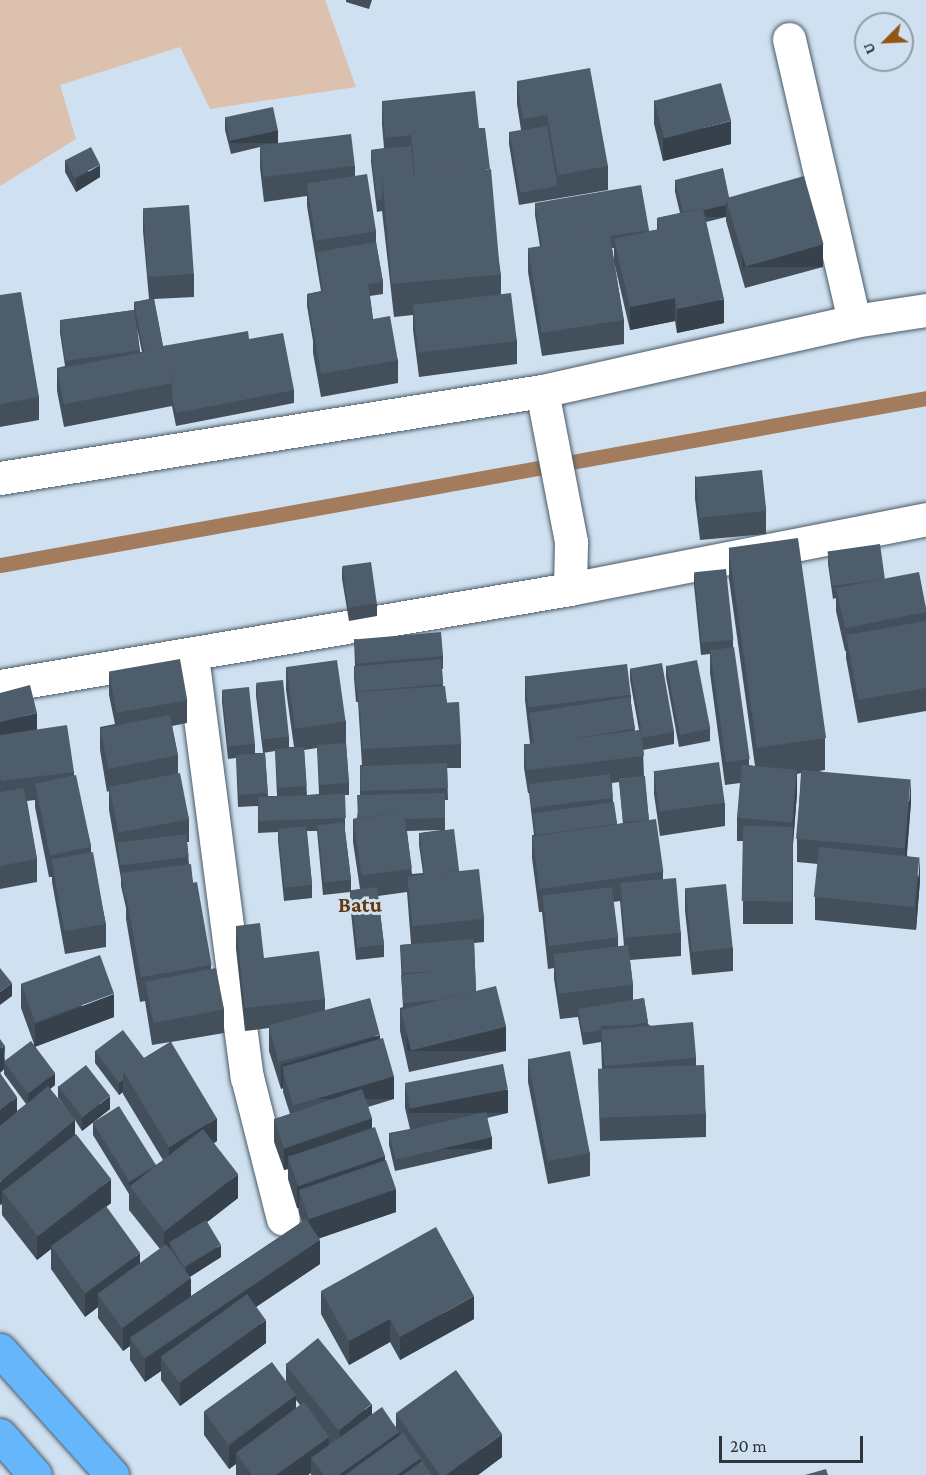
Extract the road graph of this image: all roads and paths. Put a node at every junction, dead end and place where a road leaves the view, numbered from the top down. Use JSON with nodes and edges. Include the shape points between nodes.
{"nodes":[{"id":1,"x":789,"y":39,"type":"dead end"},
{"id":2,"x":926,"y":310,"type":"edge"},
{"id":3,"x":854,"y":321,"type":"junction"},
{"id":4,"x":543,"y":398,"type":"junction"},
{"id":5,"x":0,"y":478,"type":"edge"},
{"id":6,"x":926,"y":519,"type":"edge"},
{"id":7,"x":570,"y":589,"type":"junction"},
{"id":8,"x":192,"y":656,"type":"junction"},
{"id":9,"x":0,"y":686,"type":"edge"},
{"id":10,"x":283,"y":1219,"type":"dead end"},
{"id":11,"x":0,"y":1350,"type":"edge"},
{"id":12,"x":0,"y":1435,"type":"edge"},
{"id":13,"x":35,"y":1475,"type":"edge"},
{"id":14,"x":112,"y":1475,"type":"edge"}],
"edges":[{"from":1,"to":3,"type":"street"},
{"from":2,"to":3,"type":"street"},
{"from":3,"to":4,"type":"street"},
{"from":4,"to":5,"type":"street"},
{"from":4,"to":7,"type":"street","via":[[571,542]]},
{"from":6,"to":7,"type":"street"},
{"from":7,"to":8,"type":"street"},
{"from":8,"to":9,"type":"street"},
{"from":8,"to":10,"type":"street","via":[[247,1077]]},
{"from":11,"to":14,"type":"highway"},
{"from":12,"to":13,"type":"highway"}]}
